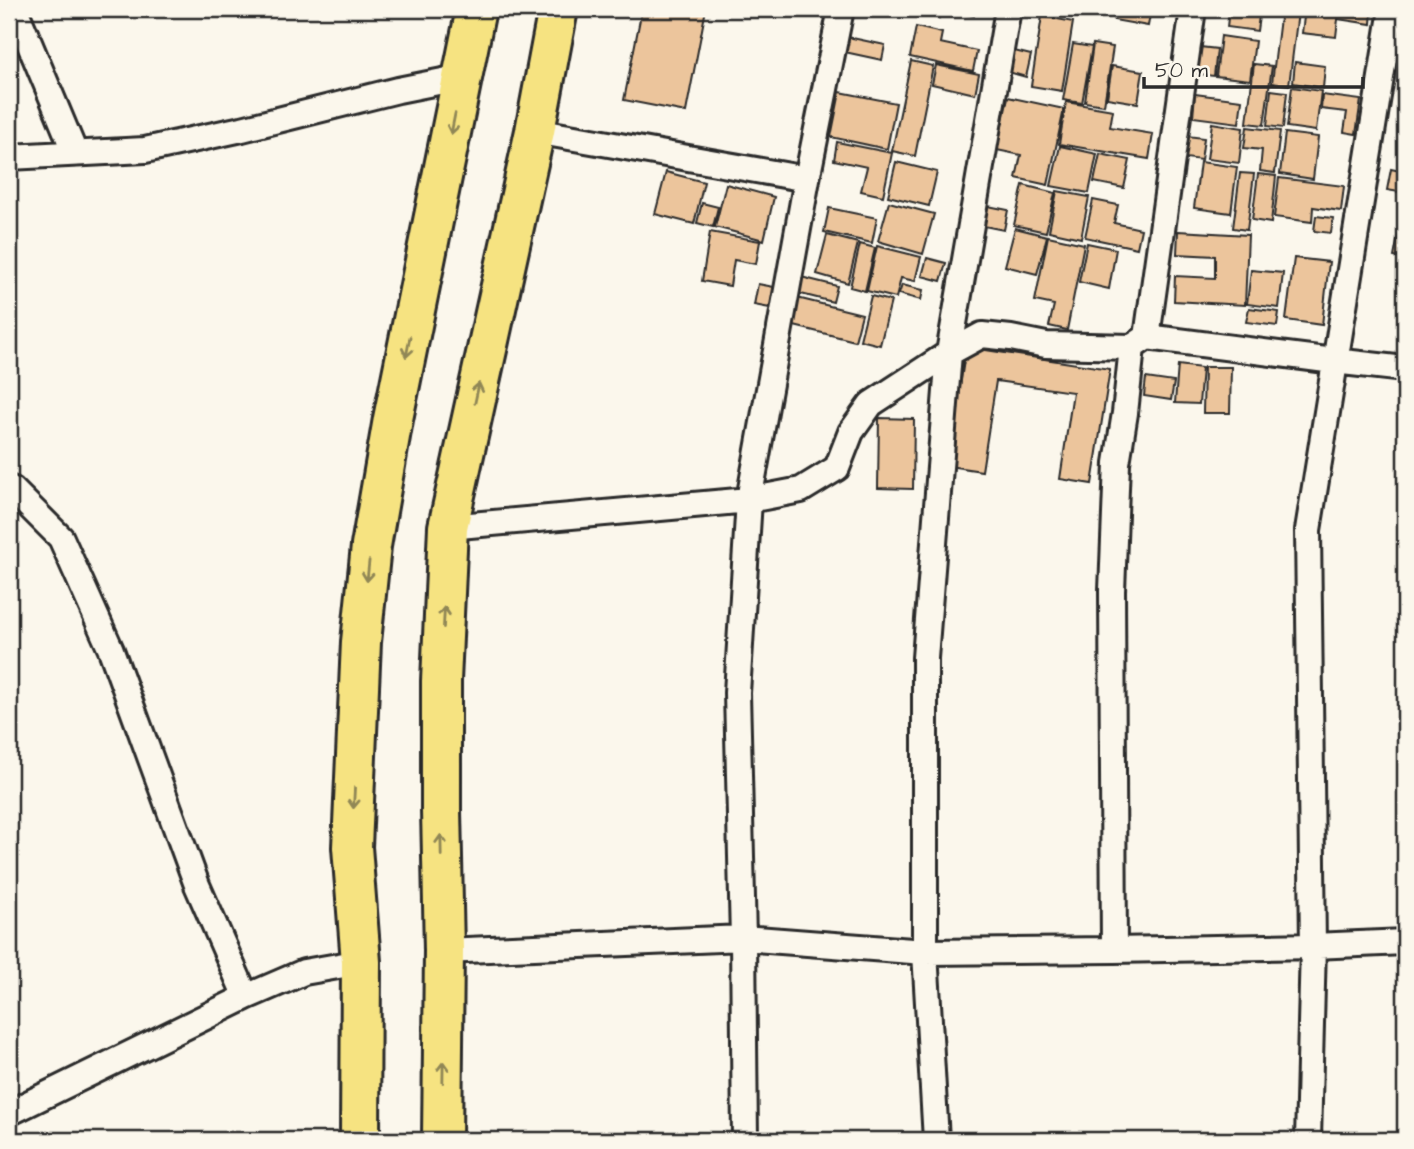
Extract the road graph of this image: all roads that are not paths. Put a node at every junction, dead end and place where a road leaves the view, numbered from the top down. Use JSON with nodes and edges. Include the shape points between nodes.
{"nodes":[{"id":1,"x":15,"y":9,"type":"edge"},
{"id":2,"x":476,"y":9,"type":"edge"},
{"id":3,"x":558,"y":9,"type":"edge"},
{"id":4,"x":841,"y":9,"type":"edge"},
{"id":5,"x":1008,"y":9,"type":"edge"},
{"id":6,"x":1193,"y":9,"type":"edge"},
{"id":7,"x":1392,"y":9,"type":"edge"},
{"id":8,"x":463,"y":77,"type":"junction"},
{"id":9,"x":534,"y":131,"type":"junction"},
{"id":10,"x":75,"y":153,"type":"junction"},
{"id":11,"x":9,"y":157,"type":"edge"},
{"id":12,"x":807,"y":179,"type":"junction"},
{"id":13,"x":1140,"y":342,"type":"junction"},
{"id":14,"x":948,"y":353,"type":"junction"},
{"id":15,"x":1334,"y":361,"type":"junction"},
{"id":16,"x":1405,"y":369,"type":"edge"},
{"id":17,"x":9,"y":488,"type":"edge"},
{"id":18,"x":749,"y":499,"type":"junction"},
{"id":19,"x":448,"y":527,"type":"junction"},
{"id":20,"x":743,"y":938,"type":"junction"},
{"id":21,"x":1405,"y":943,"type":"edge"},
{"id":22,"x":1312,"y":946,"type":"junction"},
{"id":23,"x":1114,"y":950,"type":"junction"},
{"id":24,"x":444,"y":951,"type":"junction"},
{"id":25,"x":925,"y":952,"type":"junction"},
{"id":26,"x":361,"y":961,"type":"junction"},
{"id":27,"x":246,"y":997,"type":"junction"},
{"id":28,"x":9,"y":1113,"type":"edge"},
{"id":29,"x":360,"y":1140,"type":"edge"},
{"id":30,"x":442,"y":1140,"type":"edge"},
{"id":31,"x":745,"y":1140,"type":"edge"},
{"id":32,"x":936,"y":1140,"type":"edge"},
{"id":33,"x":1308,"y":1140,"type":"edge"}],
"edges":[{"from":1,"to":10,"type":"street"},
{"from":2,"to":8,"type":"highway"},
{"from":3,"to":9,"type":"highway"},
{"from":4,"to":12,"type":"street"},
{"from":5,"to":14,"type":"street"},
{"from":6,"to":13,"type":"street"},
{"from":7,"to":15,"type":"street"},
{"from":8,"to":10,"type":"street","via":[[145,150]]},
{"from":8,"to":26,"type":"highway","one_way":true,"via":[[371,546],[361,642],[352,847]]},
{"from":9,"to":12,"type":"street"},
{"from":19,"to":9,"type":"highway","one_way":true},
{"from":10,"to":11,"type":"street"},
{"from":12,"to":18,"type":"street"},
{"from":13,"to":14,"type":"street","via":[[1046,345],[982,335]]},
{"from":13,"to":15,"type":"street"},
{"from":13,"to":23,"type":"street","via":[[1117,463],[1112,591]]},
{"from":14,"to":18,"type":"street","via":[[871,404],[851,432],[837,468],[801,491]]},
{"from":14,"to":25,"type":"street","via":[[925,658]]},
{"from":15,"to":16,"type":"street"},
{"from":15,"to":22,"type":"street","via":[[1308,530]]},
{"from":17,"to":27,"type":"street","via":[[61,538],[111,650],[197,885]]},
{"from":18,"to":19,"type":"street"},
{"from":18,"to":20,"type":"street","via":[[737,693]]},
{"from":24,"to":19,"type":"highway","one_way":true,"via":[[441,681]]},
{"from":20,"to":24,"type":"street"},
{"from":20,"to":25,"type":"street"},
{"from":20,"to":31,"type":"street"},
{"from":21,"to":22,"type":"street"},
{"from":22,"to":23,"type":"street"},
{"from":22,"to":33,"type":"street"},
{"from":23,"to":25,"type":"street"},
{"from":30,"to":24,"type":"highway","one_way":true},
{"from":25,"to":32,"type":"street"},
{"from":26,"to":27,"type":"street","via":[[304,972]]},
{"from":26,"to":29,"type":"highway"},
{"from":27,"to":28,"type":"street"}]}
